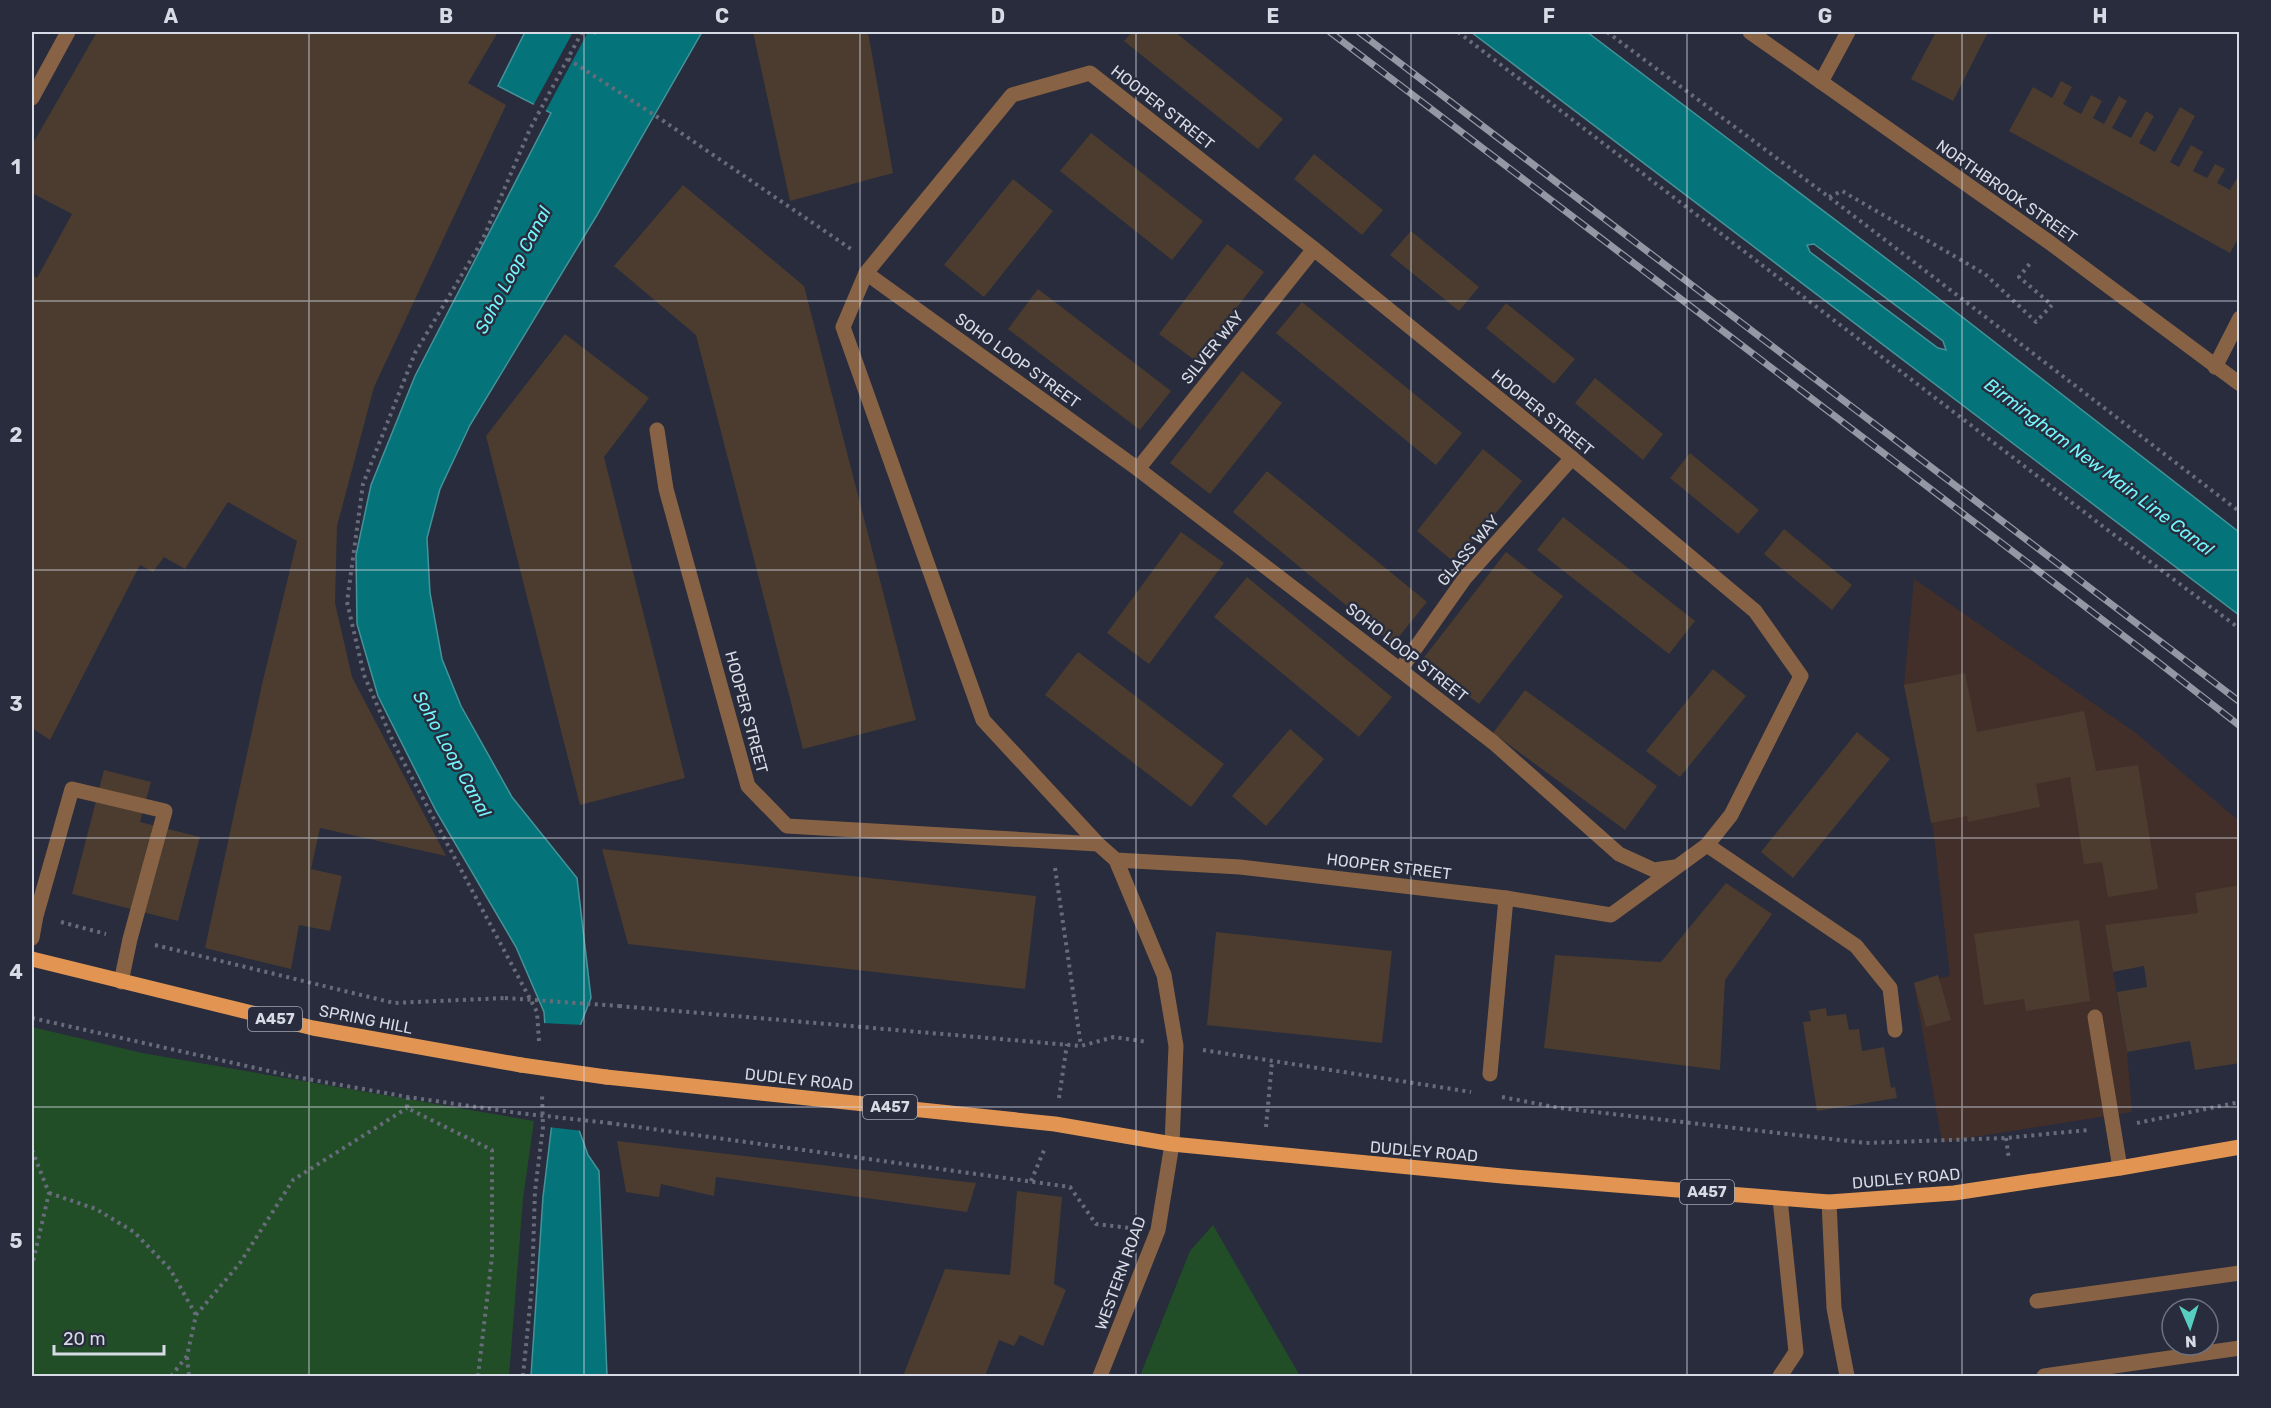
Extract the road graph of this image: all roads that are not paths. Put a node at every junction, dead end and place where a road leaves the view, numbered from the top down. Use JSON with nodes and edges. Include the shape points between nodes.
{"nodes":[{"id":1,"x":68,"y":32,"type":"edge"},
{"id":2,"x":1750,"y":32,"type":"edge"},
{"id":3,"x":1848,"y":32,"type":"edge"},
{"id":4,"x":1821,"y":82,"type":"junction"},
{"id":5,"x":32,"y":98,"type":"edge"},
{"id":6,"x":1314,"y":249,"type":"junction"},
{"id":7,"x":870,"y":269,"type":"junction"},
{"id":8,"x":2240,"y":318,"type":"edge"},
{"id":9,"x":2215,"y":367,"type":"junction"},
{"id":10,"x":2240,"y":384,"type":"edge"},
{"id":11,"x":657,"y":430,"type":"dead end"},
{"id":12,"x":1572,"y":458,"type":"junction"},
{"id":13,"x":1138,"y":469,"type":"junction"},
{"id":14,"x":1400,"y":670,"type":"junction"},
{"id":15,"x":1098,"y":844,"type":"junction"},
{"id":16,"x":1707,"y":845,"type":"junction"},
{"id":17,"x":1116,"y":860,"type":"junction"},
{"id":18,"x":1680,"y":866,"type":"junction"},
{"id":19,"x":1506,"y":898,"type":"junction"},
{"id":20,"x":32,"y":938,"type":"edge"},
{"id":21,"x":32,"y":959,"type":"edge"},
{"id":22,"x":121,"y":982,"type":"junction"},
{"id":23,"x":2095,"y":1017,"type":"dead end"},
{"id":24,"x":1895,"y":1030,"type":"dead end"},
{"id":25,"x":1490,"y":1074,"type":"dead end"},
{"id":26,"x":606,"y":1077,"type":"joint"},
{"id":27,"x":1172,"y":1144,"type":"junction"},
{"id":28,"x":2240,"y":1147,"type":"edge"},
{"id":29,"x":2120,"y":1168,"type":"junction"},
{"id":30,"x":1780,"y":1199,"type":"junction"},
{"id":31,"x":1829,"y":1202,"type":"junction"},
{"id":32,"x":2240,"y":1273,"type":"edge"},
{"id":33,"x":2037,"y":1301,"type":"dead end"},
{"id":34,"x":2239,"y":1348,"type":"edge"},
{"id":35,"x":1100,"y":1377,"type":"edge"},
{"id":36,"x":1780,"y":1377,"type":"edge"},
{"id":37,"x":1847,"y":1377,"type":"edge"},
{"id":38,"x":2044,"y":1377,"type":"edge"}],
"edges":[{"from":1,"to":5,"type":"street"},
{"from":2,"to":4,"type":"street","name":"NORTHBROOK STREET"},
{"from":3,"to":4,"type":"street"},
{"from":4,"to":9,"type":"street","name":"NORTHBROOK STREET","via":[[2049,242]]},
{"from":6,"to":7,"type":"street","name":"HOOPER STREET","via":[[1090,73],[1012,95]]},
{"from":6,"to":12,"type":"street","name":"HOOPER STREET"},
{"from":6,"to":13,"type":"street","name":"SILVER WAY"},
{"from":7,"to":13,"type":"street","name":"SOHO LOOP STREET"},
{"from":7,"to":15,"type":"street","via":[[843,327],[983,720]]},
{"from":8,"to":9,"type":"street"},
{"from":9,"to":10,"type":"street","name":"NORTHBROOK STREET"},
{"from":11,"to":15,"type":"street","name":"HOOPER STREET","via":[[666,489],[748,786],[787,826]]},
{"from":12,"to":14,"type":"street","name":"GLASS WAY","via":[[1465,578]]},
{"from":12,"to":16,"type":"street","name":"HOOPER STREET","via":[[1755,611],[1802,676],[1731,816]]},
{"from":13,"to":14,"type":"street","name":"SOHO LOOP STREET"},
{"from":14,"to":18,"type":"street","name":"SOHO LOOP STREET","via":[[1494,743],[1619,854],[1654,870]]},
{"from":15,"to":17,"type":"street"},
{"from":16,"to":18,"type":"street","name":"HOOPER STREET"},
{"from":16,"to":24,"type":"street","via":[[1856,946],[1890,988]]},
{"from":17,"to":19,"type":"street","name":"HOOPER STREET","via":[[1240,867]]},
{"from":17,"to":27,"type":"street","name":"WESTERN ROAD","via":[[1164,975],[1176,1046]]},
{"from":18,"to":19,"type":"street","name":"HOOPER STREET","via":[[1611,915]]},
{"from":19,"to":25,"type":"street"},
{"from":20,"to":22,"type":"street","via":[[72,789],[165,811]]},
{"from":21,"to":22,"type":"main road","name":"SPRING HILL","number":"A457"},
{"from":22,"to":26,"type":"main road","name":"SPRING HILL","number":"A457","bridge":true,"via":[[314,1028]]},
{"from":23,"to":29,"type":"street"},
{"from":26,"to":27,"type":"main road","name":"DUDLEY ROAD","number":"A457","via":[[1055,1124]]},
{"from":27,"to":30,"type":"main road","name":"DUDLEY ROAD","number":"A457"},
{"from":27,"to":35,"type":"street","name":"WESTERN ROAD","via":[[1158,1230]]},
{"from":28,"to":29,"type":"main road","name":"DUDLEY ROAD","number":"A457"},
{"from":29,"to":31,"type":"main road","name":"DUDLEY ROAD","number":"A457","via":[[1954,1193]]},
{"from":30,"to":31,"type":"main road","name":"DUDLEY ROAD","number":"A457"},
{"from":30,"to":36,"type":"street","via":[[1796,1352]]},
{"from":31,"to":37,"type":"street","via":[[1834,1308]]},
{"from":32,"to":33,"type":"street"},
{"from":34,"to":38,"type":"street"}]}
